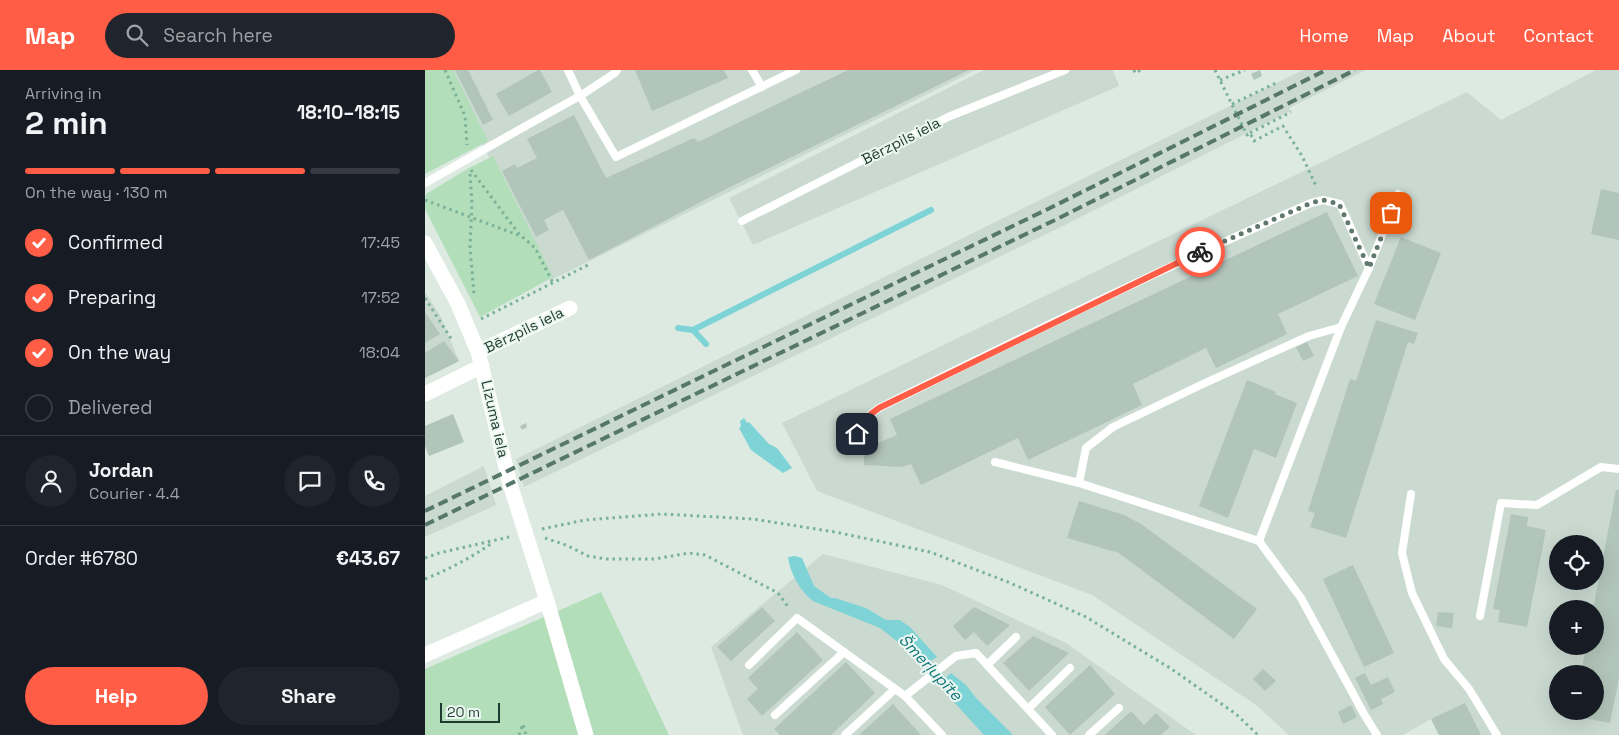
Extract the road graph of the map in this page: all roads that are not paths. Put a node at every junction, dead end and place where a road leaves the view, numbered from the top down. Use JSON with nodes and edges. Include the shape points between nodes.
{"nodes":[{"id":1,"x":567,"y":70,"type":"edge"},
{"id":2,"x":617,"y":70,"type":"edge"},
{"id":3,"x":753,"y":70,"type":"edge"},
{"id":4,"x":797,"y":70,"type":"edge"},
{"id":5,"x":1065,"y":70,"type":"edge"},
{"id":6,"x":761,"y":87,"type":"junction"},
{"id":7,"x":580,"y":96,"type":"junction"},
{"id":8,"x":425,"y":183,"type":"edge"},
{"id":9,"x":1399,"y":194,"type":"dead end"},
{"id":10,"x":742,"y":221,"type":"dead end"},
{"id":11,"x":425,"y":243,"type":"edge"},
{"id":12,"x":1369,"y":268,"type":"junction"},
{"id":13,"x":570,"y":308,"type":"dead end"},
{"id":14,"x":1341,"y":327,"type":"junction"},
{"id":15,"x":480,"y":359,"type":"junction"},
{"id":16,"x":425,"y":394,"type":"edge"},
{"id":17,"x":857,"y":434,"type":"dead end"},
{"id":18,"x":995,"y":462,"type":"dead end"},
{"id":19,"x":1619,"y":469,"type":"edge"},
{"id":20,"x":1079,"y":483,"type":"junction"},
{"id":21,"x":1411,"y":494,"type":"dead end"},
{"id":22,"x":1259,"y":541,"type":"junction"},
{"id":23,"x":547,"y":601,"type":"junction"},
{"id":24,"x":1480,"y":616,"type":"dead end"},
{"id":25,"x":1016,"y":637,"type":"dead end"},
{"id":26,"x":844,"y":652,"type":"junction"},
{"id":27,"x":425,"y":655,"type":"edge"},
{"id":28,"x":987,"y":664,"type":"junction"},
{"id":29,"x":749,"y":665,"type":"dead end"},
{"id":30,"x":1070,"y":668,"type":"dead end"},
{"id":31,"x":895,"y":689,"type":"junction"},
{"id":32,"x":905,"y":696,"type":"junction"},
{"id":33,"x":1119,"y":708,"type":"dead end"},
{"id":34,"x":1028,"y":709,"type":"junction"},
{"id":35,"x":775,"y":715,"type":"dead end"},
{"id":36,"x":940,"y":734,"type":"edge"},
{"id":37,"x":585,"y":735,"type":"edge"},
{"id":38,"x":845,"y":735,"type":"edge"},
{"id":39,"x":1052,"y":735,"type":"edge"},
{"id":40,"x":1089,"y":735,"type":"edge"},
{"id":41,"x":1377,"y":735,"type":"edge"},
{"id":42,"x":1497,"y":735,"type":"edge"}],
"edges":[{"from":1,"to":7,"type":"lane"},
{"from":2,"to":7,"type":"lane"},
{"from":3,"to":6,"type":"lane"},
{"from":4,"to":6,"type":"lane"},
{"from":5,"to":10,"type":"lane","name":"Bērzpils iela","via":[[948,117]]},
{"from":6,"to":7,"type":"lane","via":[[616,157]]},
{"from":7,"to":8,"type":"lane"},
{"from":9,"to":12,"type":"lane"},
{"from":11,"to":15,"type":"street","name":"Lizuma iela","via":[[458,304]]},
{"from":12,"to":14,"type":"lane"},
{"from":12,"to":17,"type":"lane","via":[[1339,204],[1323,200],[1311,203],[1215,245],[879,408]]},
{"from":13,"to":15,"type":"street","name":"Bērzpils iela"},
{"from":14,"to":20,"type":"lane","via":[[1309,336],[1113,427],[1086,448]]},
{"from":14,"to":22,"type":"lane"},
{"from":15,"to":16,"type":"street","name":"Bērzpils iela"},
{"from":15,"to":23,"type":"street","name":"Lizuma iela","via":[[510,484]]},
{"from":18,"to":20,"type":"lane"},
{"from":19,"to":24,"type":"lane","via":[[1601,467],[1537,505],[1501,503]]},
{"from":20,"to":22,"type":"lane"},
{"from":21,"to":42,"type":"lane","via":[[1402,553],[1412,593],[1445,659],[1469,689]]},
{"from":22,"to":41,"type":"lane","via":[[1301,598]]},
{"from":23,"to":27,"type":"street"},
{"from":23,"to":37,"type":"street","name":"Lizuma iela"},
{"from":25,"to":28,"type":"lane"},
{"from":26,"to":29,"type":"lane","via":[[797,618]]},
{"from":26,"to":31,"type":"lane"},
{"from":26,"to":35,"type":"lane"},
{"from":28,"to":32,"type":"lane","via":[[976,653],[956,656]]},
{"from":28,"to":34,"type":"lane"},
{"from":30,"to":34,"type":"lane"},
{"from":31,"to":32,"type":"lane"},
{"from":31,"to":38,"type":"lane"},
{"from":32,"to":36,"type":"lane"},
{"from":33,"to":40,"type":"lane"},
{"from":34,"to":39,"type":"lane"}]}
